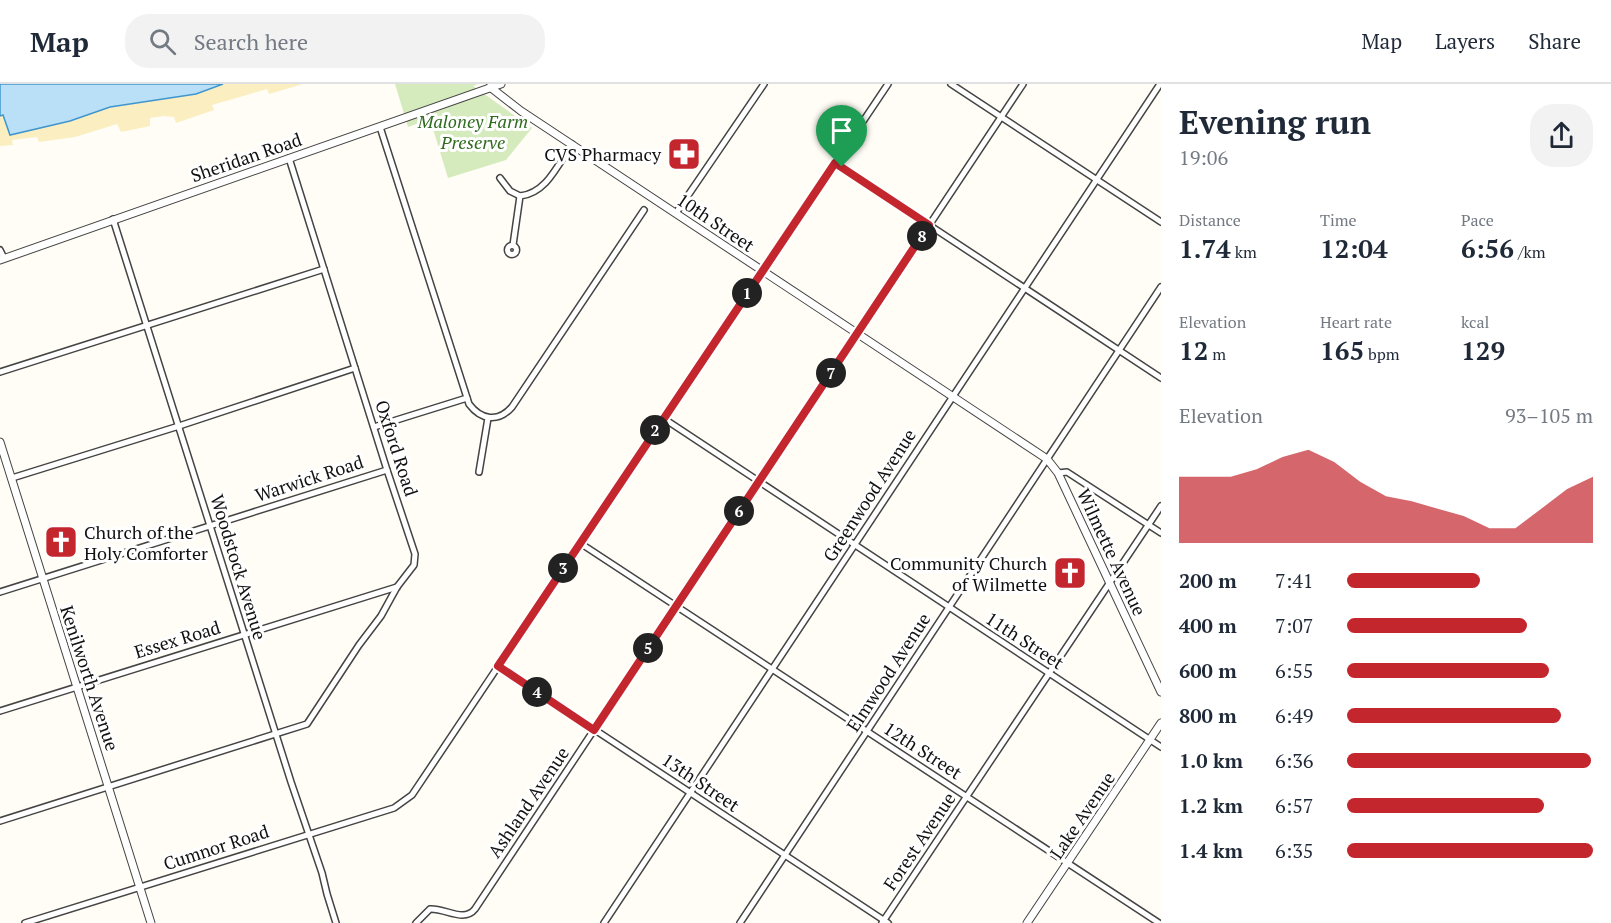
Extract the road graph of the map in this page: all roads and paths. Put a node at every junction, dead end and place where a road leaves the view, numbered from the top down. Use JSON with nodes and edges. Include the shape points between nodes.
{"nodes":[{"id":1,"x":501,"y":84,"type":"edge"},
{"id":2,"x":764,"y":84,"type":"edge"},
{"id":3,"x":888,"y":84,"type":"edge"},
{"id":4,"x":951,"y":84,"type":"edge"},
{"id":5,"x":1023,"y":84,"type":"edge"},
{"id":6,"x":1160,"y":84,"type":"edge"},
{"id":7,"x":490,"y":87,"type":"junction"},
{"id":8,"x":1001,"y":117,"type":"junction"},
{"id":9,"x":381,"y":127,"type":"junction"},
{"id":10,"x":572,"y":144,"type":"junction"},
{"id":11,"x":289,"y":158,"type":"junction"},
{"id":12,"x":835,"y":163,"type":"junction"},
{"id":13,"x":500,"y":178,"type":"dead end"},
{"id":14,"x":1096,"y":180,"type":"junction"},
{"id":15,"x":520,"y":196,"type":"junction"},
{"id":16,"x":644,"y":210,"type":"dead end"},
{"id":17,"x":676,"y":213,"type":"junction"},
{"id":18,"x":113,"y":219,"type":"junction"},
{"id":19,"x":1161,"y":222,"type":"edge"},
{"id":20,"x":929,"y":225,"type":"junction"},
{"id":21,"x":513,"y":245,"type":"dead end"},
{"id":22,"x":0,"y":250,"type":"edge"},
{"id":23,"x":2,"y":259,"type":"edge"},
{"id":24,"x":324,"y":269,"type":"junction"},
{"id":25,"x":762,"y":270,"type":"junction"},
{"id":26,"x":1025,"y":288,"type":"junction"},
{"id":27,"x":1161,"y":288,"type":"edge"},
{"id":28,"x":147,"y":326,"type":"junction"},
{"id":29,"x":857,"y":333,"type":"junction"},
{"id":30,"x":1119,"y":350,"type":"junction"},
{"id":31,"x":355,"y":368,"type":"junction"},
{"id":32,"x":0,"y":372,"type":"edge"},
{"id":33,"x":1161,"y":378,"type":"edge"},
{"id":34,"x":953,"y":396,"type":"junction"},
{"id":35,"x":467,"y":398,"type":"junction"},
{"id":36,"x":488,"y":418,"type":"junction"},
{"id":37,"x":663,"y":418,"type":"junction"},
{"id":38,"x":179,"y":426,"type":"junction"},
{"id":39,"x":374,"y":427,"type":"junction"},
{"id":40,"x":0,"y":442,"type":"edge"},
{"id":41,"x":1047,"y":459,"type":"junction"},
{"id":42,"x":387,"y":470,"type":"junction"},
{"id":43,"x":479,"y":472,"type":"dead end"},
{"id":44,"x":1058,"y":473,"type":"junction"},
{"id":45,"x":12,"y":478,"type":"junction"},
{"id":46,"x":759,"y":481,"type":"junction"},
{"id":47,"x":1161,"y":506,"type":"edge"},
{"id":48,"x":210,"y":525,"type":"junction"},
{"id":49,"x":1148,"y":525,"type":"junction"},
{"id":50,"x":1161,"y":533,"type":"edge"},
{"id":51,"x":580,"y":543,"type":"junction"},
{"id":52,"x":855,"y":545,"type":"junction"},
{"id":53,"x":42,"y":579,"type":"junction"},
{"id":54,"x":1109,"y":584,"type":"junction"},
{"id":55,"x":397,"y":587,"type":"junction"},
{"id":56,"x":0,"y":592,"type":"edge"},
{"id":57,"x":676,"y":606,"type":"junction"},
{"id":58,"x":949,"y":607,"type":"junction"},
{"id":59,"x":244,"y":634,"type":"junction"},
{"id":60,"x":498,"y":666,"type":"junction"},
{"id":61,"x":772,"y":669,"type":"junction"},
{"id":62,"x":1049,"y":673,"type":"junction"},
{"id":63,"x":76,"y":686,"type":"junction"},
{"id":64,"x":1161,"y":692,"type":"edge"},
{"id":65,"x":0,"y":711,"type":"edge"},
{"id":66,"x":1161,"y":723,"type":"edge"},
{"id":67,"x":594,"y":730,"type":"junction"},
{"id":68,"x":867,"y":731,"type":"junction"},
{"id":69,"x":276,"y":733,"type":"junction"},
{"id":70,"x":1150,"y":740,"type":"junction"},
{"id":71,"x":1161,"y":747,"type":"edge"},
{"id":72,"x":109,"y":787,"type":"junction"},
{"id":73,"x":690,"y":793,"type":"junction"},
{"id":74,"x":966,"y":796,"type":"junction"},
{"id":75,"x":0,"y":821,"type":"edge"},
{"id":76,"x":307,"y":834,"type":"junction"},
{"id":77,"x":785,"y":856,"type":"junction"},
{"id":78,"x":1068,"y":863,"type":"junction"},
{"id":79,"x":139,"y":887,"type":"junction"},
{"id":80,"x":1148,"y":920,"type":"edge"},
{"id":81,"x":885,"y":922,"type":"edge"},
{"id":82,"x":25,"y":923,"type":"edge"},
{"id":83,"x":151,"y":923,"type":"edge"},
{"id":84,"x":336,"y":923,"type":"edge"},
{"id":85,"x":416,"y":923,"type":"edge"},
{"id":86,"x":604,"y":923,"type":"edge"},
{"id":87,"x":740,"y":923,"type":"edge"},
{"id":88,"x":1027,"y":923,"type":"edge"},
{"id":89,"x":1159,"y":923,"type":"edge"}],
"edges":[{"from":1,"to":7,"type":"street","name":"Sheridan Road"},
{"from":2,"to":17,"type":"street"},
{"from":3,"to":12,"type":"street"},
{"from":4,"to":8,"type":"street"},
{"from":5,"to":8,"type":"street","name":"Ashland Avenue"},
{"from":6,"to":14,"type":"street","name":"Greenwood Avenue"},
{"from":7,"to":9,"type":"street","name":"Sheridan Road"},
{"from":7,"to":10,"type":"street","name":"10th Street"},
{"from":8,"to":14,"type":"street"},
{"from":8,"to":20,"type":"street","name":"Ashland Avenue"},
{"from":9,"to":11,"type":"street","name":"Sheridan Road"},
{"from":9,"to":35,"type":"street"},
{"from":10,"to":15,"type":"street","via":[[542,188]]},
{"from":10,"to":17,"type":"street","name":"10th Street"},
{"from":11,"to":18,"type":"street","name":"Sheridan Road"},
{"from":11,"to":24,"type":"street","name":"Oxford Road"},
{"from":12,"to":20,"type":"street"},
{"from":12,"to":25,"type":"street"},
{"from":13,"to":15,"type":"street"},
{"from":14,"to":19,"type":"street"},
{"from":14,"to":26,"type":"street","name":"Greenwood Avenue"},
{"from":15,"to":21,"type":"street"},
{"from":16,"to":36,"type":"street","via":[[512,407],[503,415]]},
{"from":17,"to":25,"type":"street","name":"10th Street"},
{"from":18,"to":23,"type":"street","name":"Sheridan Road"},
{"from":18,"to":28,"type":"street","name":"Woodstock Avenue"},
{"from":20,"to":26,"type":"street"},
{"from":20,"to":29,"type":"street","name":"Ashland Avenue"},
{"from":22,"to":23,"type":"street"},
{"from":24,"to":28,"type":"street"},
{"from":24,"to":31,"type":"street","name":"Oxford Road"},
{"from":25,"to":29,"type":"street","name":"10th Street"},
{"from":25,"to":37,"type":"street"},
{"from":26,"to":30,"type":"street"},
{"from":26,"to":34,"type":"street","name":"Greenwood Avenue"},
{"from":27,"to":30,"type":"street","name":"Elmwood Avenue"},
{"from":28,"to":32,"type":"street"},
{"from":28,"to":38,"type":"street","name":"Woodstock Avenue"},
{"from":29,"to":34,"type":"street","name":"10th Street"},
{"from":29,"to":46,"type":"street","name":"Ashland Avenue"},
{"from":30,"to":33,"type":"street"},
{"from":30,"to":41,"type":"street","name":"Elmwood Avenue"},
{"from":31,"to":38,"type":"street"},
{"from":31,"to":39,"type":"street","name":"Oxford Road"},
{"from":34,"to":41,"type":"street","name":"10th Street"},
{"from":34,"to":52,"type":"street","name":"Greenwood Avenue"},
{"from":35,"to":36,"type":"street","via":[[475,412]]},
{"from":35,"to":39,"type":"street"},
{"from":36,"to":43,"type":"street"},
{"from":37,"to":46,"type":"street","name":"11th Street"},
{"from":37,"to":51,"type":"street"},
{"from":38,"to":45,"type":"street"},
{"from":38,"to":48,"type":"street","name":"Woodstock Avenue"},
{"from":39,"to":42,"type":"street","name":"Oxford Road"},
{"from":40,"to":45,"type":"street","name":"Kenilworth Avenue"},
{"from":41,"to":44,"type":"street","name":"Wilmette Avenue"},
{"from":41,"to":58,"type":"street","name":"Elmwood Avenue"},
{"from":42,"to":48,"type":"street","name":"Warwick Road"},
{"from":42,"to":55,"type":"street","name":"Oxford Road","via":[[415,554],[411,571]]},
{"from":44,"to":49,"type":"street","via":[[1067,472]]},
{"from":44,"to":54,"type":"street","name":"Wilmette Avenue"},
{"from":45,"to":53,"type":"street","name":"Kenilworth Avenue"},
{"from":46,"to":52,"type":"street","name":"11th Street"},
{"from":46,"to":57,"type":"street","name":"Ashland Avenue"},
{"from":47,"to":49,"type":"street","name":"Forest Avenue"},
{"from":48,"to":53,"type":"street","name":"Warwick Road"},
{"from":48,"to":59,"type":"street","name":"Woodstock Avenue"},
{"from":49,"to":50,"type":"street"},
{"from":49,"to":54,"type":"street","name":"Forest Avenue"},
{"from":51,"to":57,"type":"street","name":"12th Street"},
{"from":51,"to":60,"type":"street"},
{"from":52,"to":58,"type":"street","name":"11th Street"},
{"from":52,"to":61,"type":"street","name":"Greenwood Avenue"},
{"from":53,"to":56,"type":"street","name":"Warwick Road"},
{"from":53,"to":63,"type":"street","name":"Kenilworth Avenue"},
{"from":54,"to":62,"type":"street","name":"Forest Avenue"},
{"from":54,"to":64,"type":"street","name":"Wilmette Avenue"},
{"from":55,"to":59,"type":"street","name":"Essex Road"},
{"from":55,"to":69,"type":"street","name":"Oxford Road","via":[[307,724]]},
{"from":57,"to":61,"type":"street","name":"12th Street"},
{"from":57,"to":67,"type":"street","name":"Ashland Avenue"},
{"from":58,"to":62,"type":"street","name":"11th Street"},
{"from":58,"to":68,"type":"street","name":"Elmwood Avenue"},
{"from":59,"to":63,"type":"street","name":"Essex Road"},
{"from":59,"to":69,"type":"street","name":"Woodstock Avenue"},
{"from":60,"to":67,"type":"street","name":"13th Street"},
{"from":60,"to":76,"type":"street","name":"Cumnor Road","via":[[412,795],[394,808]]},
{"from":61,"to":68,"type":"street","name":"12th Street"},
{"from":61,"to":73,"type":"street","name":"Greenwood Avenue"},
{"from":62,"to":70,"type":"street","name":"11th Street"},
{"from":62,"to":74,"type":"street","name":"Forest Avenue"},
{"from":63,"to":65,"type":"street","name":"Essex Road"},
{"from":63,"to":72,"type":"street","name":"Kenilworth Avenue"},
{"from":66,"to":70,"type":"street","name":"Lake Avenue"},
{"from":67,"to":73,"type":"street","name":"13th Street"},
{"from":67,"to":85,"type":"street","name":"Ashland Avenue","via":[[471,914],[430,909]]},
{"from":68,"to":74,"type":"street","name":"12th Street"},
{"from":68,"to":77,"type":"street","name":"Elmwood Avenue"},
{"from":69,"to":72,"type":"street"},
{"from":69,"to":76,"type":"street","name":"Woodstock Avenue"},
{"from":70,"to":71,"type":"street","name":"11th Street"},
{"from":70,"to":78,"type":"street","name":"Lake Avenue"},
{"from":72,"to":75,"type":"street"},
{"from":72,"to":79,"type":"street","name":"Kenilworth Avenue"},
{"from":73,"to":77,"type":"street","name":"13th Street"},
{"from":73,"to":86,"type":"street","name":"Greenwood Avenue"},
{"from":74,"to":78,"type":"street","name":"12th Street"},
{"from":74,"to":81,"type":"street","name":"Forest Avenue"},
{"from":76,"to":79,"type":"street","name":"Cumnor Road"},
{"from":76,"to":84,"type":"street","name":"Woodstock Avenue"},
{"from":77,"to":81,"type":"street","name":"13th Street"},
{"from":77,"to":87,"type":"street","name":"Elmwood Avenue"},
{"from":78,"to":80,"type":"street","name":"12th Street"},
{"from":78,"to":88,"type":"street","name":"Lake Avenue"},
{"from":79,"to":82,"type":"street","name":"Cumnor Road"},
{"from":79,"to":83,"type":"street","name":"Kenilworth Avenue"},
{"from":80,"to":89,"type":"street","name":"12th Street"}]}
